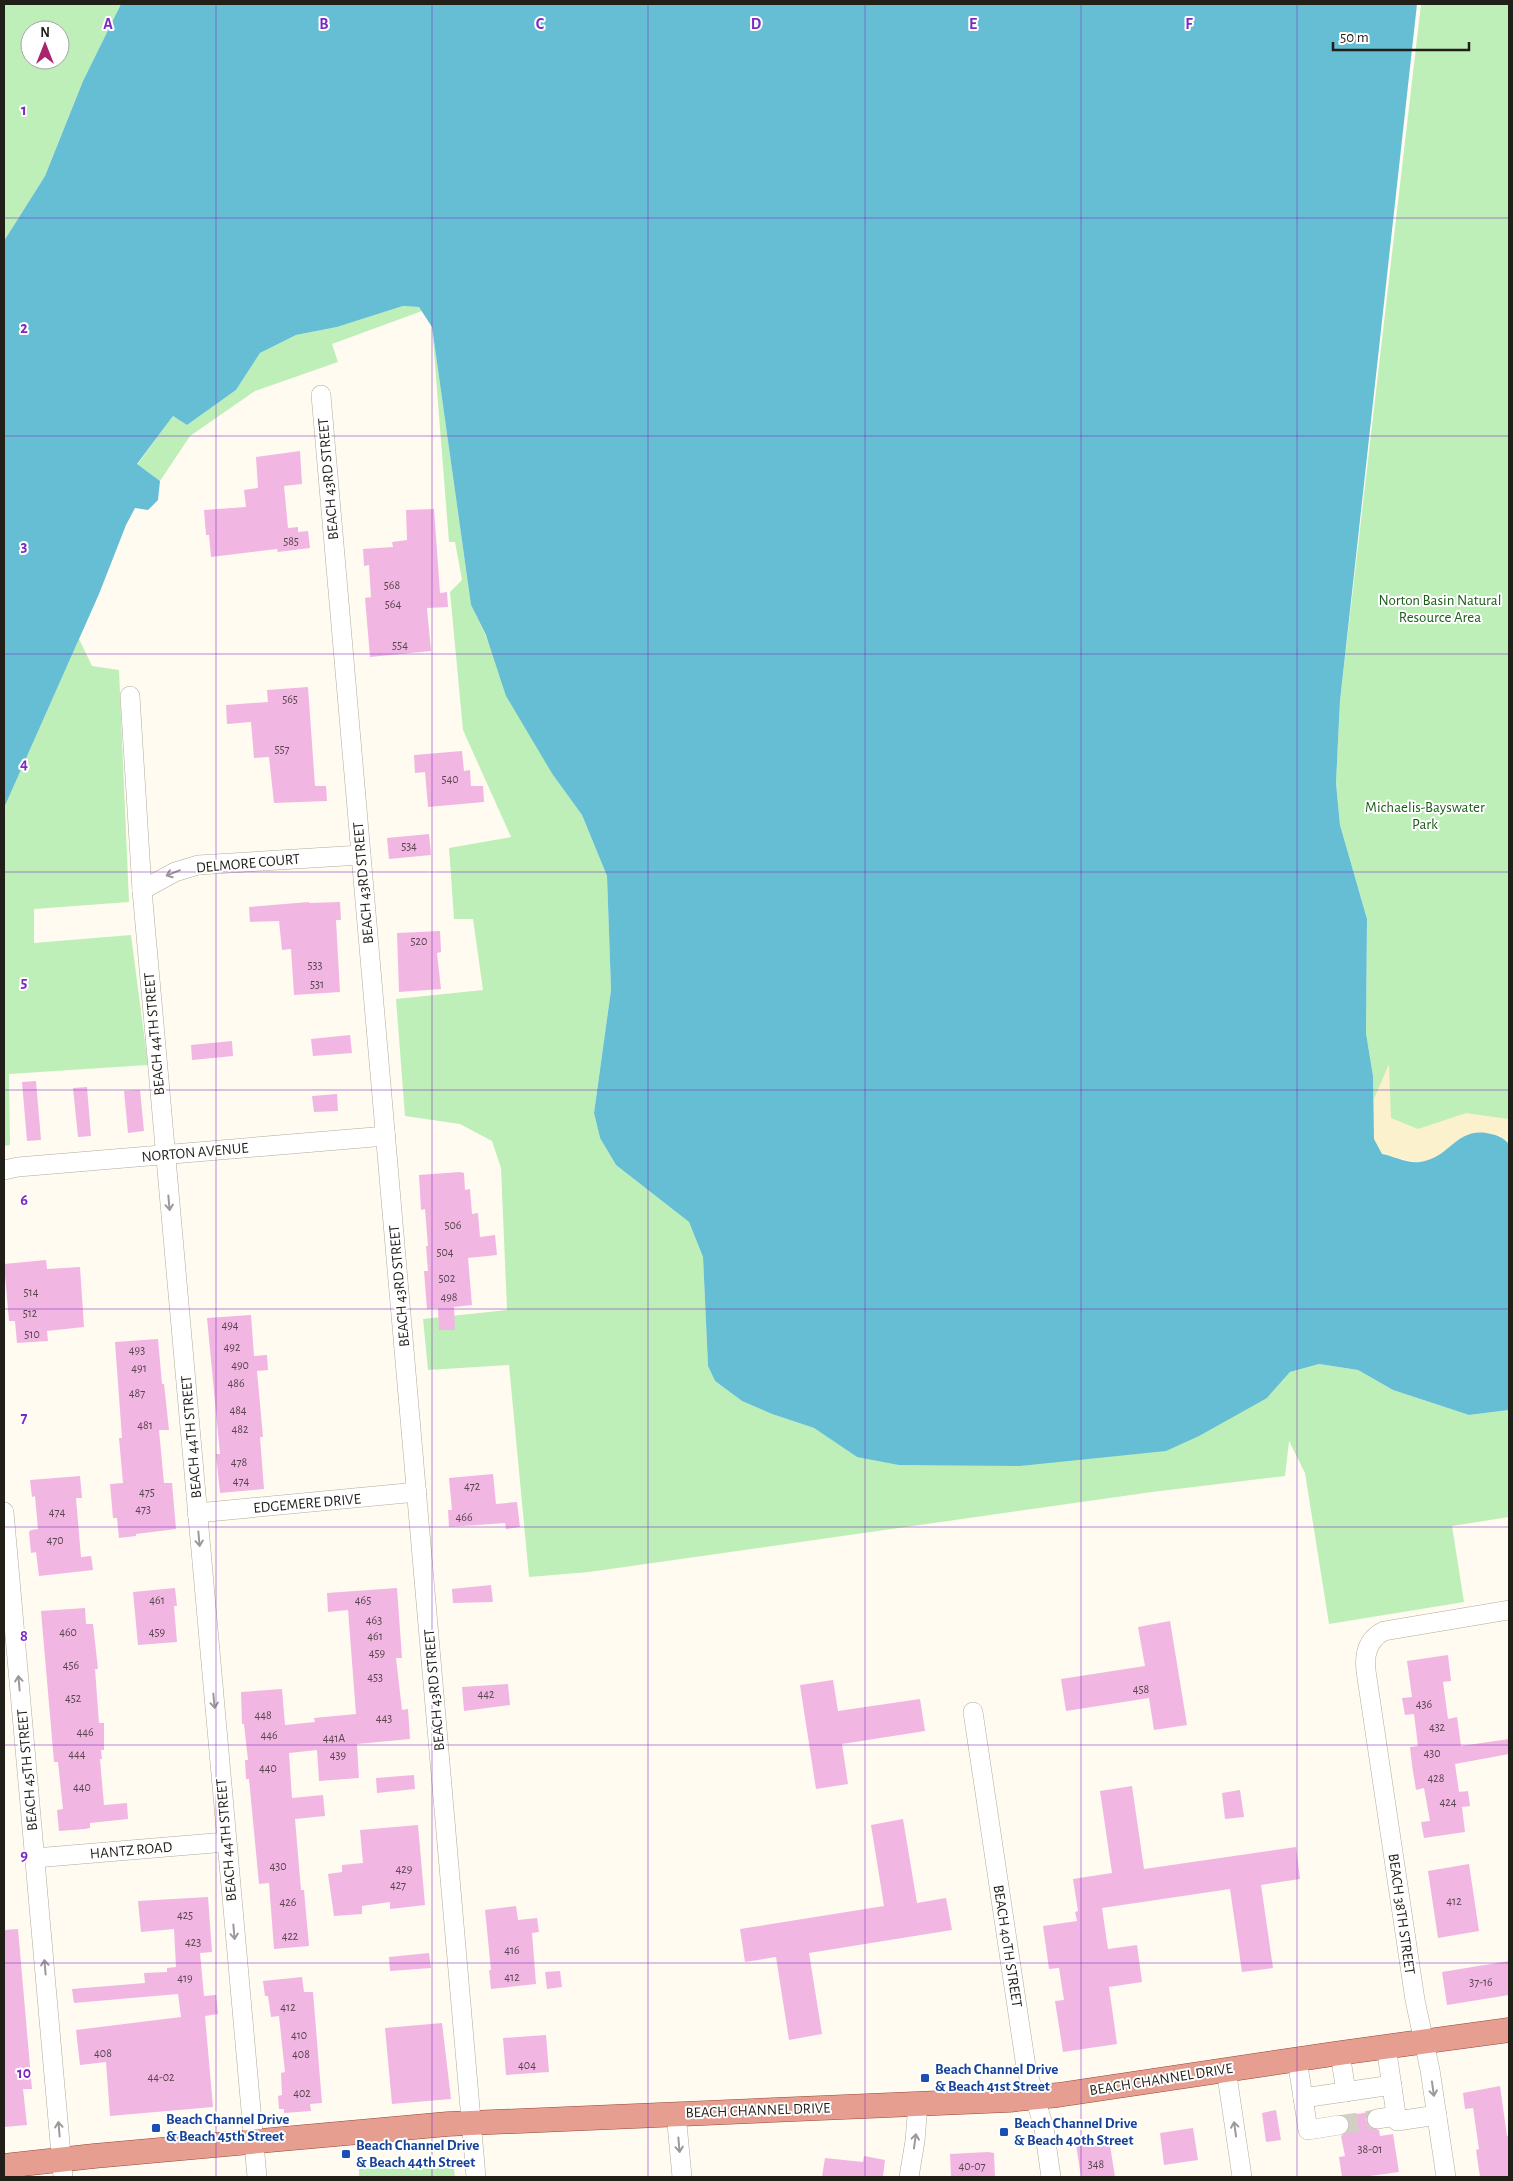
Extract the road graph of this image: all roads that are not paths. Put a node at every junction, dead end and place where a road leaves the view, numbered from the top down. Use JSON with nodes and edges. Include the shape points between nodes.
{"nodes":[{"id":1,"x":321,"y":395,"type":"dead end"},
{"id":2,"x":130,"y":696,"type":"dead end"},
{"id":3,"x":360,"y":855,"type":"junction"},
{"id":4,"x":142,"y":890,"type":"junction"},
{"id":5,"x":386,"y":1136,"type":"junction"},
{"id":6,"x":165,"y":1154,"type":"junction"},
{"id":7,"x":4,"y":1170,"type":"edge"},
{"id":8,"x":417,"y":1492,"type":"junction"},
{"id":9,"x":4,"y":1512,"type":"edge"},
{"id":10,"x":197,"y":1513,"type":"junction"},
{"id":11,"x":1509,"y":1610,"type":"edge"},
{"id":12,"x":973,"y":1712,"type":"dead end"},
{"id":13,"x":226,"y":1842,"type":"junction"},
{"id":14,"x":35,"y":1858,"type":"junction"},
{"id":15,"x":1509,"y":2030,"type":"edge"},
{"id":16,"x":1424,"y":2041,"type":"junction"},
{"id":17,"x":1386,"y":2046,"type":"junction"},
{"id":18,"x":1340,"y":2053,"type":"junction"},
{"id":19,"x":1297,"y":2059,"type":"junction"},
{"id":20,"x":1226,"y":2070,"type":"junction"},
{"id":21,"x":1392,"y":2085,"type":"junction"},
{"id":22,"x":1346,"y":2092,"type":"junction"},
{"id":23,"x":1035,"y":2098,"type":"junction"},
{"id":24,"x":1303,"y":2098,"type":"junction"},
{"id":25,"x":918,"y":2104,"type":"junction"},
{"id":26,"x":676,"y":2113,"type":"junction"},
{"id":27,"x":1437,"y":2115,"type":"junction"},
{"id":28,"x":1396,"y":2116,"type":"junction"},
{"id":29,"x":1377,"y":2119,"type":"tunnel mouth"},
{"id":30,"x":472,"y":2122,"type":"junction"},
{"id":31,"x":1339,"y":2125,"type":"tunnel mouth"},
{"id":32,"x":254,"y":2142,"type":"junction"},
{"id":33,"x":4,"y":2166,"type":"edge"},
{"id":34,"x":62,"y":2169,"type":"edge"},
{"id":35,"x":257,"y":2177,"type":"edge"},
{"id":36,"x":476,"y":2177,"type":"edge"},
{"id":37,"x":682,"y":2177,"type":"edge"},
{"id":38,"x":909,"y":2177,"type":"edge"},
{"id":39,"x":1051,"y":2177,"type":"edge"},
{"id":40,"x":1242,"y":2177,"type":"edge"},
{"id":41,"x":1446,"y":2177,"type":"edge"}],
"edges":[{"from":1,"to":3,"type":"street","name":"BEACH 43RD STREET"},
{"from":2,"to":4,"type":"street","name":"BEACH 44TH STREET"},
{"from":3,"to":4,"type":"street","name":"DELMORE COURT","one_way":true,"via":[[198,865],[175,872]]},
{"from":3,"to":5,"type":"street","name":"BEACH 43RD STREET"},
{"from":4,"to":6,"type":"street","name":"BEACH 44TH STREET"},
{"from":5,"to":6,"type":"street","name":"NORTON AVENUE"},
{"from":5,"to":8,"type":"street","name":"BEACH 43RD STREET"},
{"from":6,"to":7,"type":"street","name":"NORTON AVENUE"},
{"from":6,"to":10,"type":"street","name":"BEACH 44TH STREET","one_way":true},
{"from":8,"to":10,"type":"street","name":"EDGEMERE DRIVE"},
{"from":8,"to":30,"type":"street","name":"BEACH 43RD STREET"},
{"from":14,"to":9,"type":"street","name":"BEACH 45TH STREET","one_way":true},
{"from":10,"to":13,"type":"street","name":"BEACH 44TH STREET","one_way":true},
{"from":11,"to":16,"type":"street","name":"BEACH 38TH STREET","via":[[1393,1628],[1378,1634],[1367,1649],[1366,1671],[1415,2000]]},
{"from":12,"to":23,"type":"street","name":"BEACH 40TH STREET","via":[[1026,2067]]},
{"from":13,"to":14,"type":"street","name":"HANTZ ROAD"},
{"from":13,"to":32,"type":"street","name":"BEACH 44TH STREET","one_way":true},
{"from":34,"to":14,"type":"street","name":"BEACH 45TH STREET","one_way":true},
{"from":15,"to":16,"type":"main road","name":"BEACH CHANNEL DRIVE"},
{"from":16,"to":17,"type":"main road","name":"BEACH CHANNEL DRIVE"},
{"from":16,"to":27,"type":"street","name":"BEACH 38TH STREET","one_way":true},
{"from":17,"to":18,"type":"main road","name":"BEACH CHANNEL DRIVE"},
{"from":17,"to":21,"type":"street"},
{"from":18,"to":19,"type":"main road","name":"BEACH CHANNEL DRIVE"},
{"from":18,"to":22,"type":"street"},
{"from":19,"to":20,"type":"main road","name":"BEACH CHANNEL DRIVE"},
{"from":19,"to":24,"type":"street"},
{"from":20,"to":23,"type":"main road","name":"BEACH CHANNEL DRIVE"},
{"from":40,"to":20,"type":"street","one_way":true},
{"from":21,"to":22,"type":"street"},
{"from":21,"to":28,"type":"street"},
{"from":22,"to":24,"type":"street"},
{"from":23,"to":25,"type":"main road","name":"BEACH CHANNEL DRIVE"},
{"from":23,"to":39,"type":"street","name":"BEACH 40TH STREET","via":[[1044,2128]]},
{"from":24,"to":31,"type":"street","via":[[1308,2130]]},
{"from":25,"to":26,"type":"main road","name":"BEACH CHANNEL DRIVE"},
{"from":38,"to":25,"type":"street","one_way":true},
{"from":26,"to":30,"type":"main road","name":"BEACH CHANNEL DRIVE"},
{"from":26,"to":37,"type":"street","one_way":true},
{"from":27,"to":28,"type":"street","via":[[1397,2121]]},
{"from":27,"to":41,"type":"street","name":"BEACH 38TH STREET"},
{"from":28,"to":29,"type":"street"},
{"from":30,"to":32,"type":"main road","name":"BEACH CHANNEL DRIVE"},
{"from":30,"to":36,"type":"street","name":"BEACH 43RD STREET"},
{"from":32,"to":34,"type":"main road","name":"BEACH CHANNEL DRIVE"},
{"from":32,"to":35,"type":"street","name":"BEACH 44TH STREET"},
{"from":33,"to":34,"type":"main road","name":"BEACH CHANNEL DRIVE"}]}
